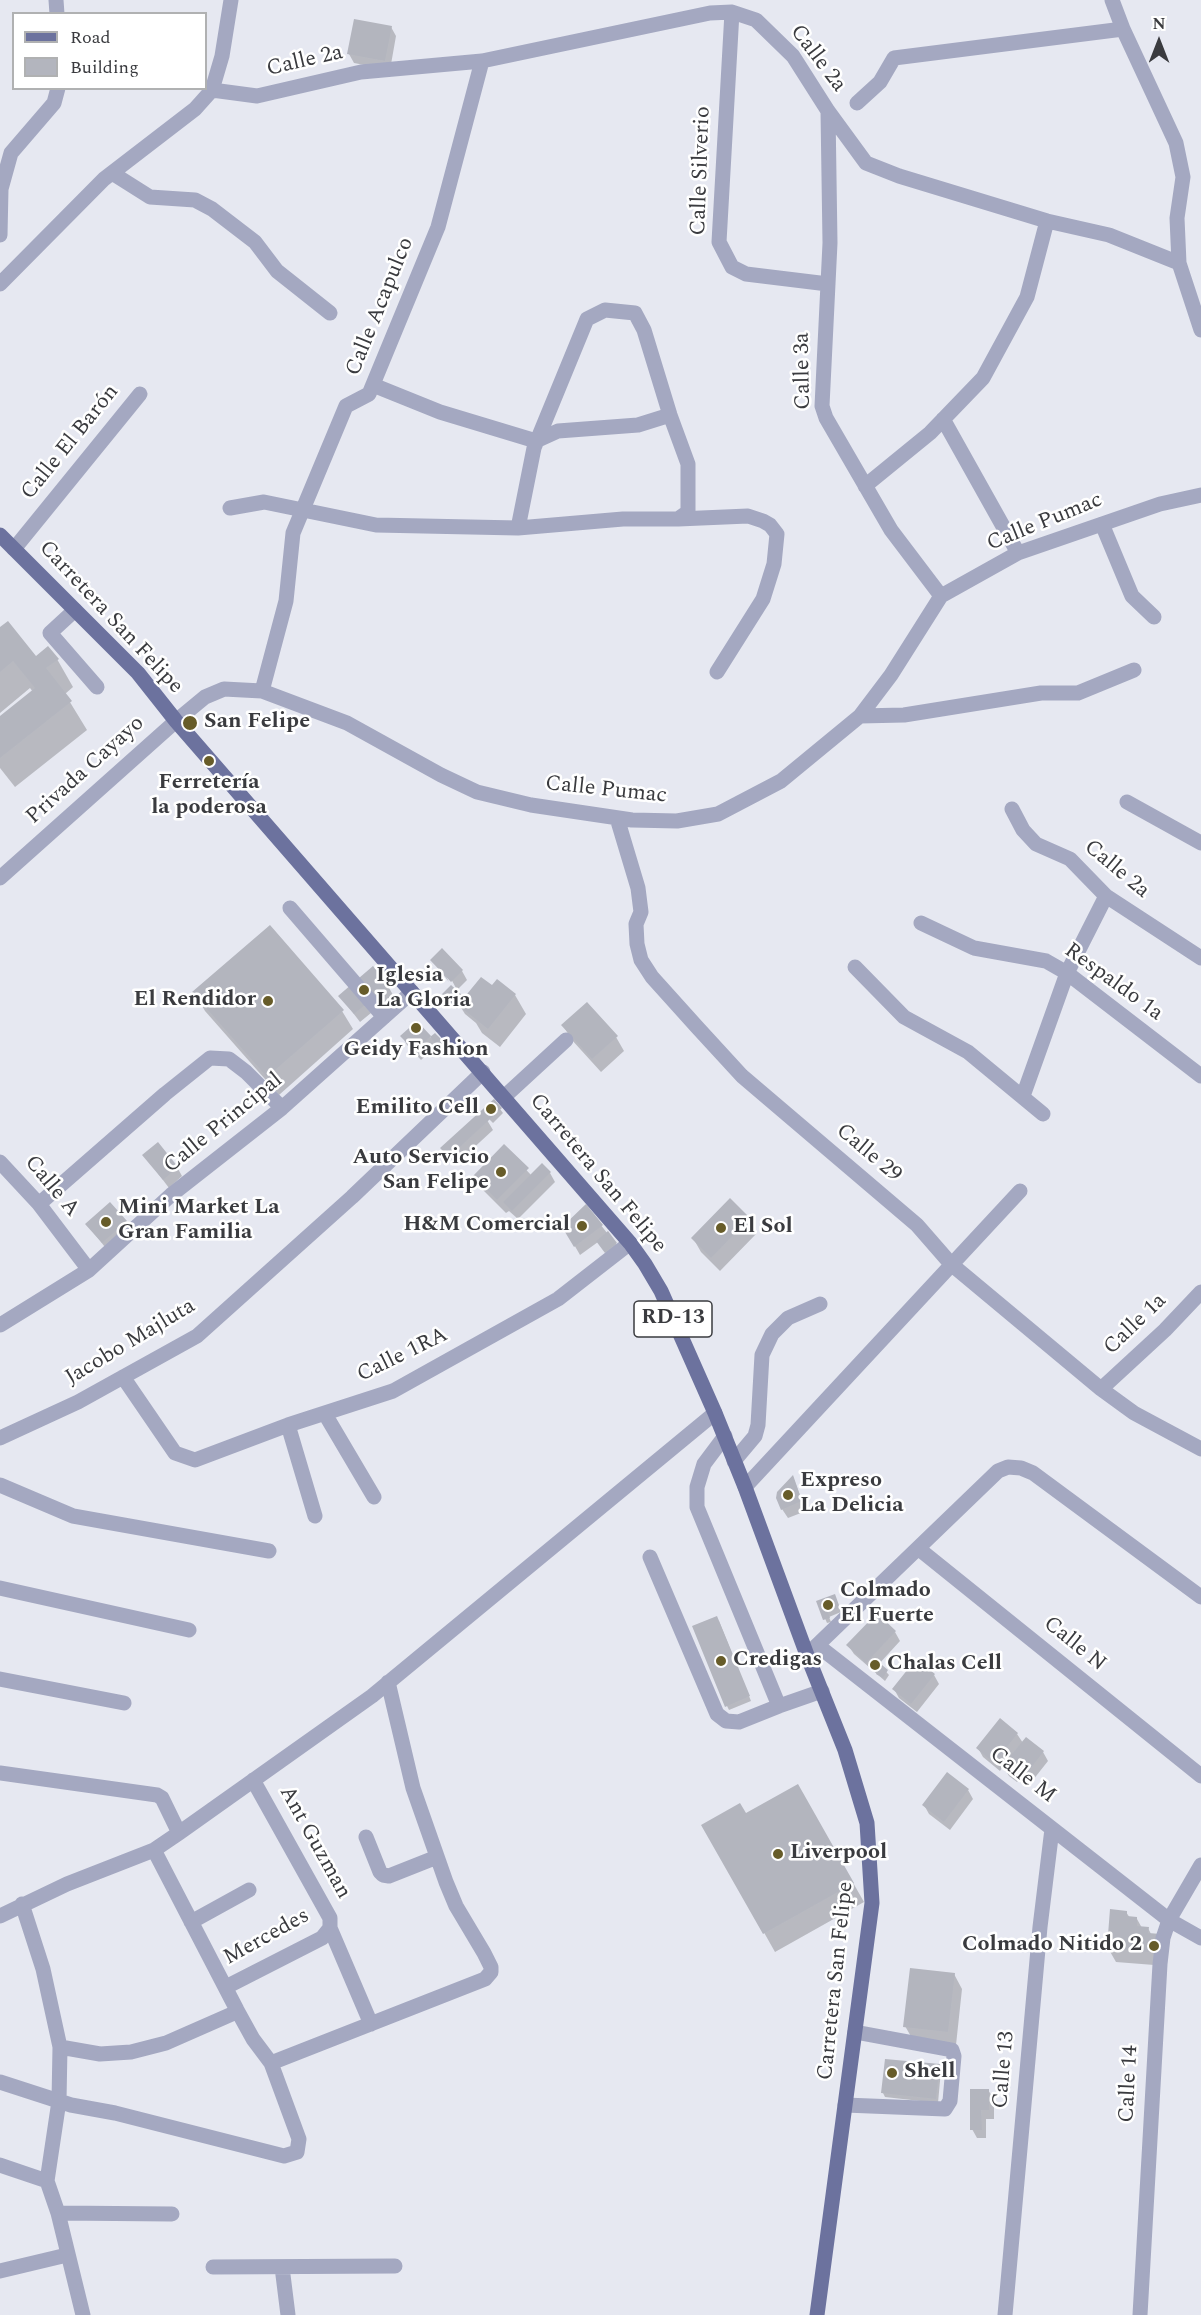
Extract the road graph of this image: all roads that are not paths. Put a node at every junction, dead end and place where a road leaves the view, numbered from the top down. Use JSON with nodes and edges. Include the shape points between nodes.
{"nodes":[{"id":1,"x":231,"y":0,"type":"edge"},
{"id":2,"x":1112,"y":0,"type":"edge"},
{"id":3,"x":732,"y":12,"type":"junction"},
{"id":4,"x":1123,"y":29,"type":"junction"},
{"id":5,"x":482,"y":61,"type":"junction"},
{"id":6,"x":57,"y":90,"type":"edge"},
{"id":7,"x":212,"y":90,"type":"junction"},
{"id":8,"x":857,"y":103,"type":"dead end"},
{"id":9,"x":828,"y":111,"type":"junction"},
{"id":10,"x":112,"y":173,"type":"junction"},
{"id":11,"x":1047,"y":221,"type":"junction"},
{"id":12,"x":0,"y":235,"type":"edge"},
{"id":13,"x":1179,"y":263,"type":"junction"},
{"id":14,"x":0,"y":284,"type":"edge"},
{"id":15,"x":828,"y":284,"type":"junction"},
{"id":16,"x":330,"y":313,"type":"dead end"},
{"id":17,"x":1201,"y":330,"type":"edge"},
{"id":18,"x":373,"y":385,"type":"junction"},
{"id":19,"x":140,"y":394,"type":"dead end"},
{"id":20,"x":670,"y":415,"type":"junction"},
{"id":21,"x":943,"y":419,"type":"junction"},
{"id":22,"x":536,"y":441,"type":"junction"},
{"id":23,"x":865,"y":486,"type":"junction"},
{"id":24,"x":1201,"y":495,"type":"edge"},
{"id":25,"x":230,"y":508,"type":"dead end"},
{"id":26,"x":303,"y":510,"type":"junction"},
{"id":27,"x":678,"y":519,"type":"junction"},
{"id":28,"x":1102,"y":524,"type":"junction"},
{"id":29,"x":518,"y":528,"type":"junction"},
{"id":30,"x":0,"y":535,"type":"edge"},
{"id":31,"x":14,"y":549,"type":"junction"},
{"id":32,"x":1018,"y":553,"type":"junction"},
{"id":33,"x":941,"y":596,"type":"junction"},
{"id":34,"x":75,"y":610,"type":"junction"},
{"id":35,"x":1154,"y":617,"type":"dead end"},
{"id":36,"x":1134,"y":670,"type":"dead end"},
{"id":37,"x":717,"y":672,"type":"dead end"},
{"id":38,"x":97,"y":687,"type":"dead end"},
{"id":39,"x":262,"y":691,"type":"junction"},
{"id":40,"x":860,"y":716,"type":"junction"},
{"id":41,"x":176,"y":721,"type":"junction"},
{"id":42,"x":1127,"y":802,"type":"dead end"},
{"id":43,"x":1012,"y":809,"type":"dead end"},
{"id":44,"x":617,"y":818,"type":"junction"},
{"id":45,"x":1201,"y":843,"type":"edge"},
{"id":46,"x":0,"y":878,"type":"edge"},
{"id":47,"x":1106,"y":896,"type":"junction"},
{"id":48,"x":290,"y":908,"type":"dead end"},
{"id":49,"x":921,"y":923,"type":"dead end"},
{"id":50,"x":1201,"y":958,"type":"edge"},
{"id":51,"x":855,"y":967,"type":"dead end"},
{"id":52,"x":1067,"y":973,"type":"junction"},
{"id":53,"x":412,"y":992,"type":"junction"},
{"id":54,"x":384,"y":1017,"type":"junction"},
{"id":55,"x":566,"y":1040,"type":"dead end"},
{"id":56,"x":483,"y":1072,"type":"junction"},
{"id":57,"x":1201,"y":1076,"type":"edge"},
{"id":58,"x":504,"y":1096,"type":"junction"},
{"id":59,"x":1023,"y":1096,"type":"junction"},
{"id":60,"x":282,"y":1108,"type":"junction"},
{"id":61,"x":1043,"y":1114,"type":"dead end"},
{"id":62,"x":0,"y":1162,"type":"edge"},
{"id":63,"x":1020,"y":1191,"type":"dead end"},
{"id":64,"x":39,"y":1204,"type":"junction"},
{"id":65,"x":630,"y":1243,"type":"junction"},
{"id":66,"x":951,"y":1264,"type":"junction"},
{"id":67,"x":89,"y":1270,"type":"junction"},
{"id":68,"x":1201,"y":1292,"type":"edge"},
{"id":69,"x":820,"y":1304,"type":"dead end"},
{"id":70,"x":0,"y":1325,"type":"edge"},
{"id":71,"x":123,"y":1377,"type":"junction"},
{"id":72,"x":1101,"y":1389,"type":"junction"},
{"id":73,"x":716,"y":1413,"type":"junction"},
{"id":74,"x":325,"y":1414,"type":"junction"},
{"id":75,"x":288,"y":1425,"type":"junction"},
{"id":76,"x":725,"y":1436,"type":"junction"},
{"id":77,"x":0,"y":1438,"type":"edge"},
{"id":78,"x":1201,"y":1449,"type":"edge"},
{"id":79,"x":734,"y":1461,"type":"junction"},
{"id":80,"x":0,"y":1485,"type":"edge"},
{"id":81,"x":745,"y":1487,"type":"junction"},
{"id":82,"x":374,"y":1497,"type":"dead end"},
{"id":83,"x":315,"y":1516,"type":"dead end"},
{"id":84,"x":919,"y":1549,"type":"junction"},
{"id":85,"x":269,"y":1551,"type":"dead end"},
{"id":86,"x":650,"y":1557,"type":"dead end"},
{"id":87,"x":0,"y":1588,"type":"edge"},
{"id":88,"x":1201,"y":1597,"type":"edge"},
{"id":89,"x":189,"y":1630,"type":"dead end"},
{"id":90,"x":812,"y":1650,"type":"junction"},
{"id":91,"x":0,"y":1679,"type":"edge"},
{"id":92,"x":388,"y":1682,"type":"junction"},
{"id":93,"x":822,"y":1691,"type":"junction"},
{"id":94,"x":124,"y":1703,"type":"dead end"},
{"id":95,"x":779,"y":1706,"type":"junction"},
{"id":96,"x":0,"y":1773,"type":"edge"},
{"id":97,"x":1201,"y":1776,"type":"edge"},
{"id":98,"x":253,"y":1780,"type":"junction"},
{"id":99,"x":1052,"y":1829,"type":"junction"},
{"id":100,"x":179,"y":1833,"type":"junction"},
{"id":101,"x":366,"y":1837,"type":"dead end"},
{"id":102,"x":154,"y":1850,"type":"junction"},
{"id":103,"x":437,"y":1857,"type":"junction"},
{"id":104,"x":1201,"y":1865,"type":"edge"},
{"id":105,"x":249,"y":1890,"type":"dead end"},
{"id":106,"x":22,"y":1904,"type":"junction"},
{"id":107,"x":1,"y":1913,"type":"edge"},
{"id":108,"x":1169,"y":1920,"type":"junction"},
{"id":109,"x":192,"y":1922,"type":"junction"},
{"id":110,"x":330,"y":1928,"type":"junction"},
{"id":111,"x":1201,"y":1938,"type":"edge"},
{"id":112,"x":226,"y":1987,"type":"junction"},
{"id":113,"x":237,"y":2010,"type":"junction"},
{"id":114,"x":370,"y":2024,"type":"junction"},
{"id":115,"x":855,"y":2032,"type":"junction"},
{"id":116,"x":60,"y":2047,"type":"junction"},
{"id":117,"x":271,"y":2063,"type":"junction"},
{"id":118,"x":0,"y":2082,"type":"edge"},
{"id":119,"x":59,"y":2101,"type":"junction"},
{"id":120,"x":845,"y":2105,"type":"junction"},
{"id":121,"x":0,"y":2165,"type":"edge"},
{"id":122,"x":25,"y":2172,"type":"junction"},
{"id":123,"x":0,"y":2176,"type":"edge"},
{"id":124,"x":47,"y":2181,"type":"junction"},
{"id":125,"x":58,"y":2213,"type":"junction"},
{"id":126,"x":172,"y":2214,"type":"dead end"},
{"id":127,"x":67,"y":2255,"type":"junction"},
{"id":128,"x":395,"y":2266,"type":"dead end"},
{"id":129,"x":213,"y":2267,"type":"dead end"},
{"id":130,"x":282,"y":2267,"type":"junction"},
{"id":131,"x":0,"y":2271,"type":"edge"},
{"id":132,"x":83,"y":2315,"type":"edge"},
{"id":133,"x":288,"y":2315,"type":"edge"},
{"id":134,"x":817,"y":2315,"type":"edge"},
{"id":135,"x":1005,"y":2315,"type":"edge"},
{"id":136,"x":1140,"y":2315,"type":"edge"}],
"edges":[{"from":1,"to":7,"type":"street"},
{"from":2,"to":4,"type":"street"},
{"from":3,"to":5,"type":"street","name":"Calle 2a","via":[[710,13]]},
{"from":3,"to":9,"type":"street","name":"Calle 2a","via":[[756,20],[793,56]]},
{"from":3,"to":15,"type":"street","name":"Calle Silverio","via":[[719,242],[732,267],[746,274]]},
{"from":4,"to":8,"type":"street","via":[[894,58],[880,82]]},
{"from":4,"to":13,"type":"street","via":[[1176,143],[1183,177],[1177,218]]},
{"from":5,"to":7,"type":"street","name":"Calle 2a","via":[[361,72],[257,96]]},
{"from":5,"to":18,"type":"street","name":"Calle Acapulco","via":[[438,227]]},
{"from":6,"to":12,"type":"street","via":[[54,103],[11,153],[1,189]]},
{"from":7,"to":10,"type":"street","via":[[195,109]]},
{"from":9,"to":11,"type":"street","name":"Calle 2a","via":[[866,163]]},
{"from":9,"to":15,"type":"street","name":"Calle 3a"},
{"from":10,"to":14,"type":"street"},
{"from":10,"to":16,"type":"street","via":[[150,197],[195,200],[212,209],[255,243],[277,271]]},
{"from":11,"to":13,"type":"street","name":"Calle 2a","via":[[1108,235]]},
{"from":11,"to":21,"type":"street","via":[[1027,297],[983,378]]},
{"from":13,"to":17,"type":"street"},
{"from":15,"to":23,"type":"street","name":"Calle 3a","via":[[822,406]]},
{"from":18,"to":22,"type":"street","via":[[440,412]]},
{"from":18,"to":26,"type":"street","name":"Calle Acapulco","via":[[369,394],[346,406]]},
{"from":19,"to":31,"type":"street","name":"Calle El Barón"},
{"from":20,"to":22,"type":"street","via":[[638,425],[558,431]]},
{"from":20,"to":22,"type":"street","via":[[635,313],[605,310],[587,319]]},
{"from":20,"to":27,"type":"street","via":[[688,464],[688,512]]},
{"from":21,"to":23,"type":"street"},
{"from":21,"to":32,"type":"street"},
{"from":22,"to":29,"type":"street"},
{"from":23,"to":33,"type":"street","name":"Calle 3a","via":[[891,530]]},
{"from":24,"to":28,"type":"street","name":"Calle Pumac"},
{"from":25,"to":26,"type":"street","via":[[264,502]]},
{"from":26,"to":29,"type":"street","via":[[376,525]]},
{"from":26,"to":39,"type":"street","name":"Calle Acapulco","via":[[293,533],[286,602]]},
{"from":27,"to":29,"type":"street","via":[[623,519]]},
{"from":27,"to":37,"type":"street","via":[[748,516],[771,525],[777,534],[774,564],[763,599]]},
{"from":28,"to":32,"type":"street","name":"Calle Pumac"},
{"from":28,"to":35,"type":"street","via":[[1132,596]]},
{"from":30,"to":31,"type":"main road","name":"Carretera San Felipe","number":"RD-13"},
{"from":31,"to":34,"type":"main road","name":"Carretera San Felipe","number":"RD-13"},
{"from":32,"to":33,"type":"street","name":"Calle Pumac"},
{"from":33,"to":40,"type":"street","name":"Calle Pumac"},
{"from":34,"to":38,"type":"street","via":[[50,633]]},
{"from":34,"to":41,"type":"main road","name":"Carretera San Felipe","number":"RD-13","via":[[138,673]]},
{"from":36,"to":40,"type":"street","via":[[1078,693],[1041,693],[904,715]]},
{"from":39,"to":41,"type":"street","name":"Calle Pumac","via":[[224,689],[205,697]]},
{"from":39,"to":44,"type":"street","name":"Calle Pumac","via":[[347,723],[477,792],[531,806]]},
{"from":40,"to":44,"type":"street","name":"Calle Pumac","via":[[780,781],[718,814],[677,821]]},
{"from":41,"to":46,"type":"street","name":"Privada Cayayo"},
{"from":41,"to":53,"type":"main road","name":"Carretera San Felipe","number":"RD-13"},
{"from":42,"to":45,"type":"street"},
{"from":43,"to":47,"type":"street","name":"Calle 2a","via":[[1036,844],[1070,859]]},
{"from":44,"to":66,"type":"street","name":"Calle 29","via":[[638,888],[641,912],[636,924],[637,944],[652,977],[742,1076],[917,1225]]},
{"from":47,"to":50,"type":"street","name":"Calle 2a"},
{"from":47,"to":52,"type":"street"},
{"from":48,"to":54,"type":"street"},
{"from":49,"to":52,"type":"street","name":"Respaldo 1a","via":[[974,948],[1046,961]]},
{"from":51,"to":59,"type":"street","via":[[904,1017],[968,1052]]},
{"from":52,"to":57,"type":"street","name":"Respaldo 1a"},
{"from":52,"to":59,"type":"street"},
{"from":53,"to":54,"type":"street","name":"Calle Principal"},
{"from":53,"to":56,"type":"main road","name":"Carretera San Felipe","number":"RD-13"},
{"from":54,"to":60,"type":"street","name":"Calle Principal"},
{"from":55,"to":58,"type":"street"},
{"from":56,"to":58,"type":"main road","name":"Carretera San Felipe","number":"RD-13"},
{"from":56,"to":71,"type":"street","name":"Jacobo Majluta","via":[[197,1336]]},
{"from":58,"to":65,"type":"main road","name":"Carretera San Felipe","number":"RD-13"},
{"from":59,"to":61,"type":"street"},
{"from":60,"to":64,"type":"street","via":[[229,1059],[210,1058]]},
{"from":60,"to":67,"type":"street","name":"Calle Principal","via":[[171,1195]]},
{"from":62,"to":64,"type":"street","name":"Calle A"},
{"from":63,"to":66,"type":"street"},
{"from":64,"to":67,"type":"street","name":"Calle A"},
{"from":65,"to":73,"type":"main road","name":"Carretera San Felipe","number":"RD-13","via":[[661,1291]]},
{"from":65,"to":74,"type":"street","name":"Calle 1RA","via":[[537,1311],[393,1391]]},
{"from":66,"to":72,"type":"street","name":"Calle 29"},
{"from":66,"to":81,"type":"street"},
{"from":67,"to":70,"type":"street","name":"Calle Principal"},
{"from":68,"to":72,"type":"street","name":"Calle 1a"},
{"from":69,"to":79,"type":"street","via":[[788,1318],[772,1334],[762,1355],[755,1436]]},
{"from":71,"to":75,"type":"street","name":"Calle 1RA","via":[[175,1453],[195,1460]]},
{"from":71,"to":77,"type":"street","name":"Jacobo Majluta"},
{"from":72,"to":78,"type":"street","name":"Calle 29","via":[[1134,1413]]},
{"from":73,"to":76,"type":"main road","name":"Carretera San Felipe","number":"RD-13"},
{"from":73,"to":92,"type":"street"},
{"from":74,"to":75,"type":"street","name":"Calle 1RA"},
{"from":74,"to":82,"type":"street"},
{"from":75,"to":83,"type":"street"},
{"from":76,"to":79,"type":"main road","name":"Carretera San Felipe","number":"RD-13"},
{"from":76,"to":95,"type":"street","via":[[704,1464],[697,1487],[698,1507]]},
{"from":79,"to":81,"type":"main road","name":"Carretera San Felipe","number":"RD-13"},
{"from":80,"to":85,"type":"street","via":[[73,1516]]},
{"from":81,"to":90,"type":"main road","name":"Carretera San Felipe","number":"RD-13"},
{"from":84,"to":88,"type":"street","via":[[998,1470],[1015,1466],[1033,1473]]},
{"from":84,"to":90,"type":"street"},
{"from":84,"to":97,"type":"street","name":"Calle N"},
{"from":86,"to":95,"type":"street","via":[[717,1714],[726,1721],[739,1722]]},
{"from":87,"to":89,"type":"street"},
{"from":90,"to":93,"type":"main road","name":"Carretera San Felipe","number":"RD-13"},
{"from":90,"to":99,"type":"street","name":"Calle M"},
{"from":91,"to":94,"type":"street"},
{"from":92,"to":98,"type":"street"},
{"from":92,"to":103,"type":"street","via":[[413,1788]]},
{"from":93,"to":95,"type":"street"},
{"from":93,"to":115,"type":"main road","name":"Carretera San Felipe","number":"RD-13","via":[[867,1823],[872,1903]]},
{"from":96,"to":100,"type":"street","via":[[157,1795]]},
{"from":98,"to":100,"type":"street"},
{"from":98,"to":110,"type":"street","name":"Ant Guzman","via":[[330,1917]]},
{"from":99,"to":108,"type":"street","name":"Calle M"},
{"from":99,"to":135,"type":"street","name":"Calle 13"},
{"from":100,"to":102,"type":"street"},
{"from":101,"to":103,"type":"street","via":[[383,1875]]},
{"from":102,"to":106,"type":"street"},
{"from":102,"to":109,"type":"street"},
{"from":103,"to":114,"type":"street","via":[[456,1906],[491,1972],[484,1979]]},
{"from":104,"to":108,"type":"street","name":"Calle 14"},
{"from":105,"to":109,"type":"street"},
{"from":106,"to":107,"type":"street"},
{"from":106,"to":116,"type":"street"},
{"from":108,"to":111,"type":"street","name":"Calle M"},
{"from":108,"to":136,"type":"street","name":"Calle 14","via":[[1160,1964]]},
{"from":109,"to":112,"type":"street"},
{"from":110,"to":112,"type":"street","name":"Mercedes","via":[[322,1938]]},
{"from":110,"to":114,"type":"street","name":"Ant Guzman"},
{"from":112,"to":113,"type":"street"},
{"from":113,"to":116,"type":"street","via":[[166,2043],[131,2052],[100,2054]]},
{"from":113,"to":117,"type":"street"},
{"from":114,"to":117,"type":"street"},
{"from":115,"to":120,"type":"main road","name":"Carretera San Felipe","number":"RD-13"},
{"from":115,"to":120,"type":"street","via":[[952,2050],[950,2101],[945,2109]]},
{"from":116,"to":119,"type":"street"},
{"from":117,"to":119,"type":"street","via":[[299,2139],[297,2152],[284,2156]]},
{"from":118,"to":119,"type":"street"},
{"from":119,"to":124,"type":"street"},
{"from":120,"to":134,"type":"main road","name":"Carretera San Felipe","number":"RD-13"},
{"from":121,"to":122,"type":"street"},
{"from":122,"to":123,"type":"street"},
{"from":122,"to":124,"type":"street"},
{"from":124,"to":125,"type":"street"},
{"from":125,"to":126,"type":"street"},
{"from":125,"to":127,"type":"street"},
{"from":127,"to":131,"type":"street"},
{"from":127,"to":132,"type":"street"},
{"from":128,"to":130,"type":"street"},
{"from":129,"to":130,"type":"street"},
{"from":130,"to":133,"type":"street"}]}
